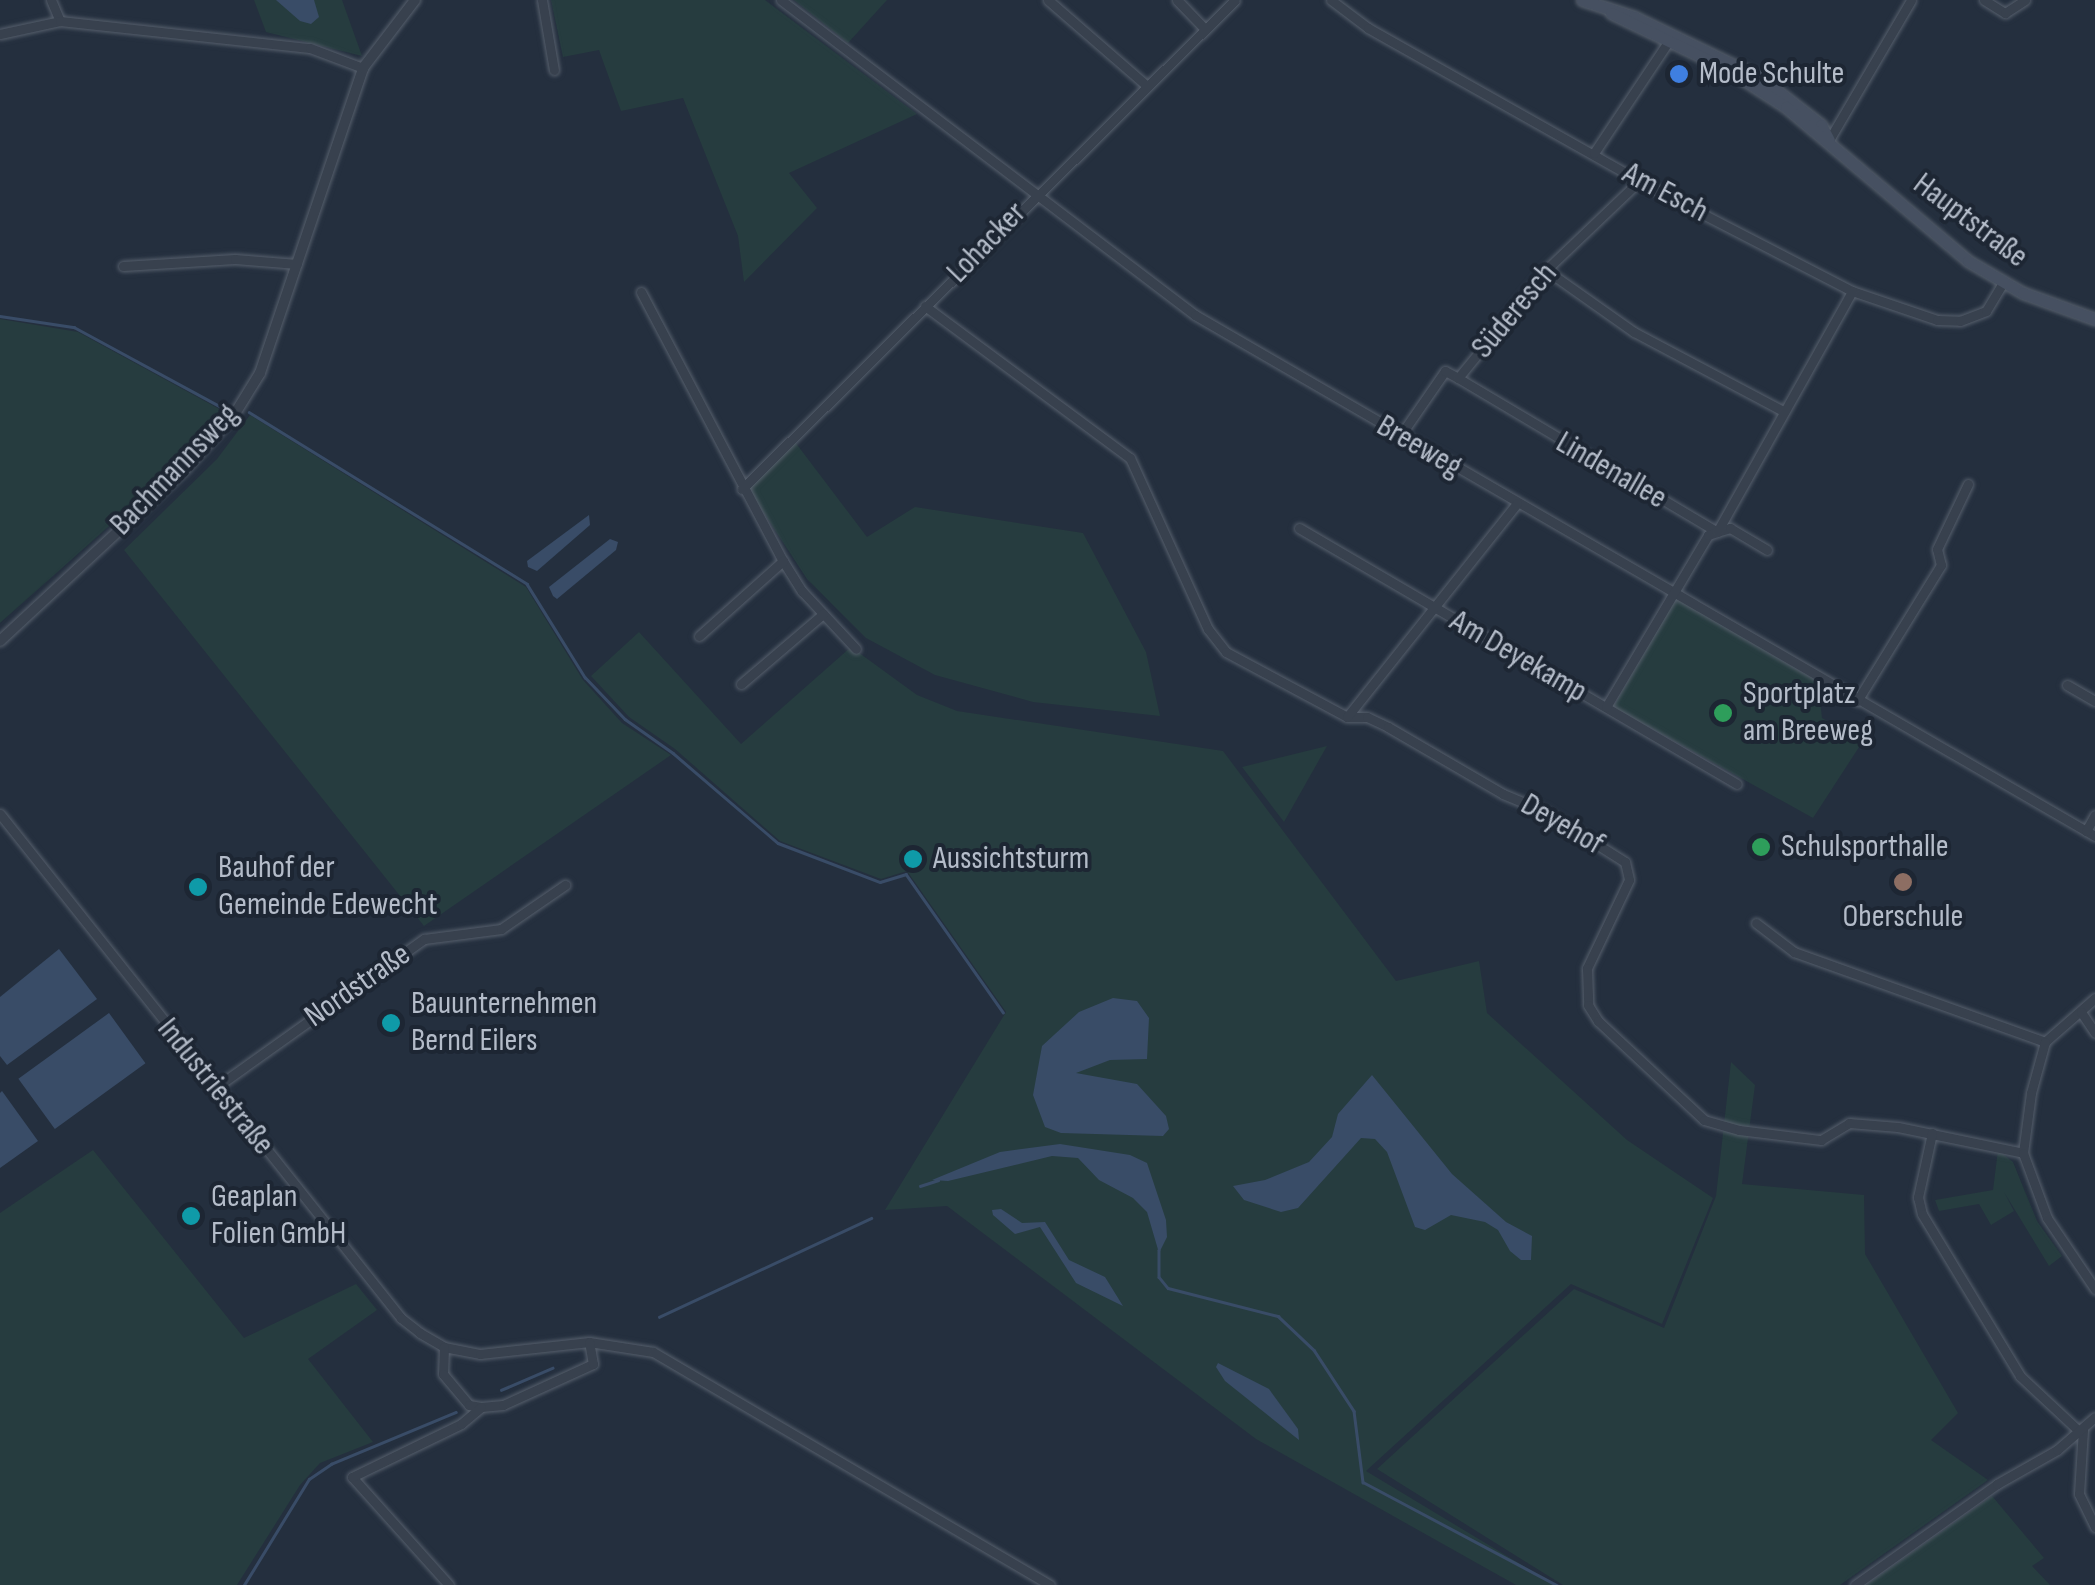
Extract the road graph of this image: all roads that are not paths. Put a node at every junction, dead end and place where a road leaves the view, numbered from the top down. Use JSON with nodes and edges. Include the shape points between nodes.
{"nodes":[{"id":1,"x":51,"y":0,"type":"edge"},
{"id":2,"x":414,"y":0,"type":"edge"},
{"id":3,"x":542,"y":0,"type":"edge"},
{"id":4,"x":781,"y":0,"type":"edge"},
{"id":5,"x":1048,"y":0,"type":"edge"},
{"id":6,"x":1177,"y":0,"type":"edge"},
{"id":7,"x":1235,"y":0,"type":"edge"},
{"id":8,"x":1331,"y":0,"type":"edge"},
{"id":9,"x":1582,"y":0,"type":"edge"},
{"id":10,"x":1625,"y":0,"type":"edge"},
{"id":11,"x":1911,"y":0,"type":"edge"},
{"id":12,"x":1984,"y":0,"type":"edge"},
{"id":13,"x":2024,"y":0,"type":"edge"},
{"id":14,"x":1611,"y":13,"type":"junction"},
{"id":15,"x":60,"y":21,"type":"junction"},
{"id":16,"x":1204,"y":28,"type":"junction"},
{"id":17,"x":0,"y":34,"type":"edge"},
{"id":18,"x":1670,"y":39,"type":"junction"},
{"id":19,"x":363,"y":68,"type":"junction"},
{"id":20,"x":554,"y":70,"type":"dead end"},
{"id":21,"x":1147,"y":86,"type":"junction"},
{"id":22,"x":1829,"y":140,"type":"junction"},
{"id":23,"x":1594,"y":152,"type":"junction"},
{"id":24,"x":1639,"y":180,"type":"junction"},
{"id":25,"x":1036,"y":193,"type":"junction"},
{"id":26,"x":297,"y":264,"type":"junction"},
{"id":27,"x":123,"y":266,"type":"dead end"},
{"id":28,"x":1546,"y":270,"type":"junction"},
{"id":29,"x":2003,"y":282,"type":"junction"},
{"id":30,"x":641,"y":292,"type":"dead end"},
{"id":31,"x":1852,"y":292,"type":"junction"},
{"id":32,"x":925,"y":306,"type":"junction"},
{"id":33,"x":2095,"y":319,"type":"edge"},
{"id":34,"x":1458,"y":378,"type":"junction"},
{"id":35,"x":1783,"y":411,"type":"junction"},
{"id":36,"x":1400,"y":436,"type":"junction"},
{"id":37,"x":1968,"y":484,"type":"dead end"},
{"id":38,"x":742,"y":489,"type":"junction"},
{"id":39,"x":1517,"y":503,"type":"junction"},
{"id":40,"x":1299,"y":528,"type":"dead end"},
{"id":41,"x":1716,"y":532,"type":"junction"},
{"id":42,"x":1768,"y":550,"type":"dead end"},
{"id":43,"x":783,"y":561,"type":"junction"},
{"id":44,"x":1676,"y":592,"type":"junction"},
{"id":45,"x":1434,"y":609,"type":"junction"},
{"id":46,"x":823,"y":614,"type":"junction"},
{"id":47,"x":699,"y":636,"type":"dead end"},
{"id":48,"x":0,"y":641,"type":"edge"},
{"id":49,"x":856,"y":649,"type":"dead end"},
{"id":50,"x":741,"y":684,"type":"dead end"},
{"id":51,"x":2067,"y":685,"type":"dead end"},
{"id":52,"x":1857,"y":701,"type":"junction"},
{"id":53,"x":2095,"y":701,"type":"edge"},
{"id":54,"x":1606,"y":708,"type":"junction"},
{"id":55,"x":1347,"y":717,"type":"junction"},
{"id":56,"x":1737,"y":784,"type":"dead end"},
{"id":57,"x":0,"y":814,"type":"edge"},
{"id":58,"x":2095,"y":815,"type":"edge"},
{"id":59,"x":2090,"y":834,"type":"edge"},
{"id":60,"x":564,"y":885,"type":"dead end"},
{"id":61,"x":1756,"y":923,"type":"dead end"},
{"id":62,"x":2095,"y":998,"type":"edge"},
{"id":63,"x":2081,"y":1012,"type":"junction"},
{"id":64,"x":2095,"y":1033,"type":"edge"},
{"id":65,"x":2045,"y":1042,"type":"junction"},
{"id":66,"x":215,"y":1088,"type":"junction"},
{"id":67,"x":1932,"y":1134,"type":"junction"},
{"id":68,"x":2023,"y":1153,"type":"junction"},
{"id":69,"x":2095,"y":1289,"type":"edge"},
{"id":70,"x":589,"y":1342,"type":"junction"},
{"id":71,"x":444,"y":1347,"type":"junction"},
{"id":72,"x":482,"y":1408,"type":"junction"},
{"id":73,"x":2095,"y":1417,"type":"edge"},
{"id":74,"x":2081,"y":1431,"type":"junction"},
{"id":75,"x":2095,"y":1527,"type":"edge"},
{"id":76,"x":449,"y":1585,"type":"edge"},
{"id":77,"x":1050,"y":1585,"type":"edge"},
{"id":78,"x":1856,"y":1585,"type":"edge"}],
"edges":[{"from":1,"to":15,"type":"street"},
{"from":2,"to":19,"type":"street","name":"Bachmannsweg"},
{"from":3,"to":20,"type":"street"},
{"from":4,"to":25,"type":"street","name":"Breeweg"},
{"from":5,"to":21,"type":"street"},
{"from":6,"to":16,"type":"street"},
{"from":7,"to":16,"type":"street","name":"Lohacker"},
{"from":8,"to":23,"type":"street","name":"Am Esch","via":[[1368,28]]},
{"from":9,"to":14,"type":"main road","name":"Hauptstraße"},
{"from":10,"to":14,"type":"street"},
{"from":11,"to":22,"type":"street"},
{"from":12,"to":13,"type":"street","via":[[2005,13]]},
{"from":14,"to":18,"type":"main road","name":"Hauptstraße"},
{"from":15,"to":17,"type":"street"},
{"from":15,"to":19,"type":"street","via":[[299,47]]},
{"from":16,"to":21,"type":"street","name":"Lohacker"},
{"from":18,"to":22,"type":"main road","name":"Hauptstraße","via":[[1756,86]]},
{"from":18,"to":23,"type":"street"},
{"from":19,"to":26,"type":"street","name":"Bachmannsweg"},
{"from":21,"to":25,"type":"street","name":"Lohacker"},
{"from":22,"to":29,"type":"main road","name":"Hauptstraße","via":[[1950,248]]},
{"from":23,"to":24,"type":"street","name":"Am Esch"},
{"from":24,"to":28,"type":"street","name":"Süderesch"},
{"from":24,"to":31,"type":"street","name":"Am Esch"},
{"from":25,"to":32,"type":"street","name":"Lohacker"},
{"from":25,"to":36,"type":"street","name":"Breeweg","via":[[1195,314]]},
{"from":26,"to":27,"type":"street","via":[[235,259]]},
{"from":26,"to":48,"type":"street","name":"Bachmannsweg","via":[[260,373],[236,412]]},
{"from":28,"to":34,"type":"street","name":"Süderesch"},
{"from":28,"to":35,"type":"street","via":[[1634,332]]},
{"from":29,"to":31,"type":"street","name":"Am Esch","via":[[1986,311],[1960,321]]},
{"from":29,"to":33,"type":"main road","name":"Hauptstraße"},
{"from":30,"to":38,"type":"street"},
{"from":31,"to":35,"type":"street"},
{"from":32,"to":38,"type":"street","name":"Lohacker"},
{"from":32,"to":55,"type":"street","name":"Deyehof","via":[[1130,458],[1208,629],[1226,652]]},
{"from":34,"to":36,"type":"street","name":"Süderesch","via":[[1445,372]]},
{"from":34,"to":41,"type":"street","name":"Lindenallee"},
{"from":35,"to":41,"type":"street"},
{"from":36,"to":39,"type":"street","name":"Breeweg"},
{"from":37,"to":52,"type":"street","via":[[1937,548],[1940,566]]},
{"from":38,"to":43,"type":"street"},
{"from":39,"to":44,"type":"street","name":"Breeweg"},
{"from":39,"to":45,"type":"street"},
{"from":40,"to":45,"type":"street","name":"Am Deyekamp"},
{"from":41,"to":42,"type":"street","name":"Lindenallee","via":[[1730,528]]},
{"from":41,"to":44,"type":"street"},
{"from":43,"to":46,"type":"street"},
{"from":43,"to":47,"type":"street"},
{"from":44,"to":52,"type":"street","name":"Breeweg"},
{"from":44,"to":54,"type":"street"},
{"from":45,"to":54,"type":"street","name":"Am Deyekamp"},
{"from":45,"to":55,"type":"street"},
{"from":46,"to":49,"type":"street"},
{"from":46,"to":50,"type":"street"},
{"from":51,"to":53,"type":"street"},
{"from":52,"to":59,"type":"street","name":"Breeweg"},
{"from":54,"to":56,"type":"street","name":"Am Deyekamp"},
{"from":55,"to":67,"type":"street","name":"Deyehof","via":[[1388,727],[1626,862],[1629,880],[1587,968],[1588,1005],[1704,1120],[1821,1140],[1848,1123]]},
{"from":57,"to":66,"type":"street","name":"Industriestraße"},
{"from":58,"to":59,"type":"street"},
{"from":60,"to":66,"type":"street","name":"Nordstraße","via":[[501,928],[424,939]]},
{"from":61,"to":65,"type":"street","via":[[1794,952]]},
{"from":62,"to":63,"type":"street"},
{"from":63,"to":64,"type":"street"},
{"from":63,"to":65,"type":"street"},
{"from":65,"to":68,"type":"street"},
{"from":66,"to":71,"type":"street","name":"Industriestraße","via":[[401,1318]]},
{"from":67,"to":68,"type":"street","name":"Deyehof"},
{"from":67,"to":74,"type":"street","via":[[1918,1197],[1922,1214],[2020,1376]]},
{"from":68,"to":69,"type":"street","via":[[2047,1218]]},
{"from":70,"to":71,"type":"street","name":"Industriestraße","via":[[509,1354]]},
{"from":70,"to":72,"type":"street","via":[[592,1364],[503,1406]]},
{"from":70,"to":77,"type":"street","name":"Industriestraße","via":[[669,1360]]},
{"from":71,"to":72,"type":"street","via":[[442,1374],[469,1405]]},
{"from":72,"to":76,"type":"street","via":[[352,1477]]},
{"from":73,"to":74,"type":"street"},
{"from":74,"to":75,"type":"street","via":[[2079,1494]]},
{"from":74,"to":78,"type":"street"}]}
